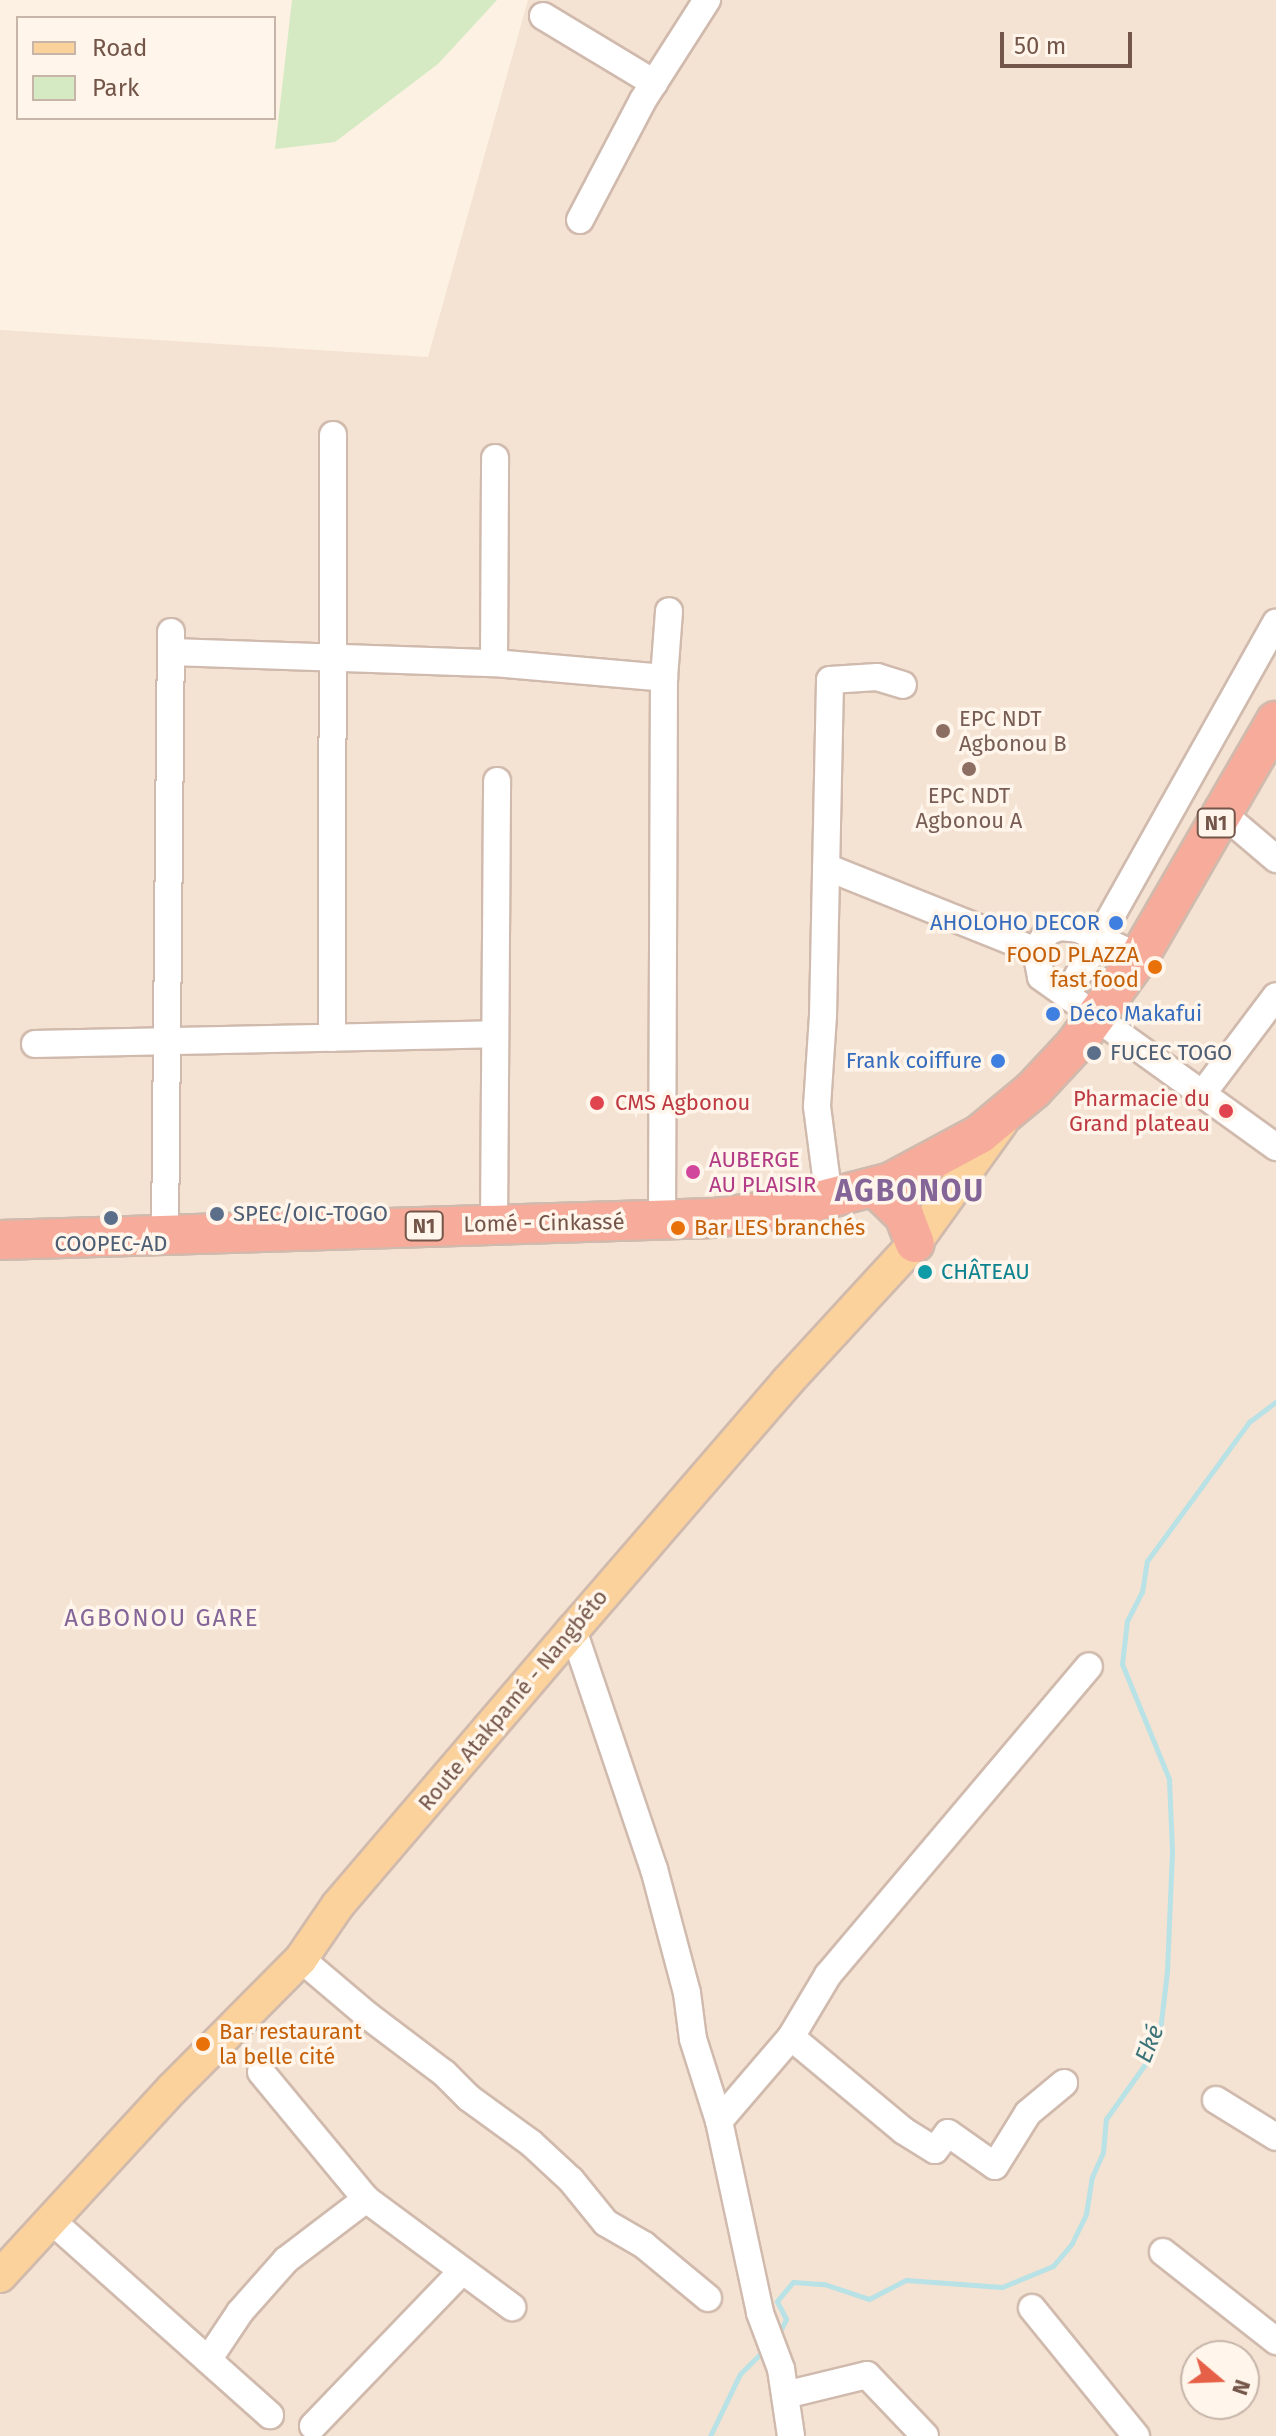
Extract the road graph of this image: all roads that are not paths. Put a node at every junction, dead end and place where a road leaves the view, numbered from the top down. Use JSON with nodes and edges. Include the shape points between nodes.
{"nodes":[{"id":1,"x":707,"y":0,"type":"edge"},
{"id":2,"x":543,"y":16,"type":"dead end"},
{"id":3,"x":654,"y":83,"type":"junction"},
{"id":4,"x":580,"y":220,"type":"dead end"},
{"id":5,"x":333,"y":435,"type":"dead end"},
{"id":6,"x":495,"y":458,"type":"dead end"},
{"id":7,"x":669,"y":611,"type":"dead end"},
{"id":8,"x":1276,"y":623,"type":"edge"},
{"id":9,"x":333,"y":657,"type":"junction"},
{"id":10,"x":494,"y":663,"type":"junction"},
{"id":11,"x":664,"y":678,"type":"junction"},
{"id":12,"x":903,"y":685,"type":"dead end"},
{"id":13,"x":1276,"y":721,"type":"edge"},
{"id":14,"x":497,"y":781,"type":"dead end"},
{"id":15,"x":1222,"y":813,"type":"junction"},
{"id":16,"x":1276,"y":859,"type":"edge"},
{"id":17,"x":826,"y":867,"type":"junction"},
{"id":18,"x":1155,"y":925,"type":"junction"},
{"id":19,"x":1114,"y":944,"type":"junction"},
{"id":20,"x":1036,"y":951,"type":"junction"},
{"id":21,"x":1276,"y":996,"type":"edge"},
{"id":22,"x":1084,"y":1008,"type":"junction"},
{"id":23,"x":494,"y":1034,"type":"junction"},
{"id":24,"x":332,"y":1038,"type":"junction"},
{"id":25,"x":166,"y":1042,"type":"junction"},
{"id":26,"x":35,"y":1044,"type":"dead end"},
{"id":27,"x":1203,"y":1093,"type":"junction"},
{"id":28,"x":1011,"y":1110,"type":"junction"},
{"id":29,"x":1276,"y":1147,"type":"edge"},
{"id":30,"x":851,"y":1194,"type":"junction"},
{"id":31,"x":662,"y":1220,"type":"junction"},
{"id":32,"x":494,"y":1224,"type":"junction"},
{"id":33,"x":165,"y":1235,"type":"junction"},
{"id":34,"x":0,"y":1240,"type":"edge"},
{"id":35,"x":915,"y":1243,"type":"junction"},
{"id":36,"x":573,"y":1630,"type":"junction"},
{"id":37,"x":1089,"y":1666,"type":"dead end"},
{"id":38,"x":301,"y":1959,"type":"junction"},
{"id":39,"x":791,"y":2037,"type":"junction"},
{"id":40,"x":261,"y":2072,"type":"dead end"},
{"id":41,"x":1064,"y":2083,"type":"dead end"},
{"id":42,"x":1216,"y":2100,"type":"dead end"},
{"id":43,"x":719,"y":2121,"type":"junction"},
{"id":44,"x":1276,"y":2137,"type":"edge"},
{"id":45,"x":366,"y":2199,"type":"junction"},
{"id":46,"x":52,"y":2221,"type":"junction"},
{"id":47,"x":1163,"y":2252,"type":"dead end"},
{"id":48,"x":461,"y":2272,"type":"junction"},
{"id":49,"x":0,"y":2276,"type":"edge"},
{"id":50,"x":708,"y":2298,"type":"dead end"},
{"id":51,"x":512,"y":2307,"type":"dead end"},
{"id":52,"x":1032,"y":2308,"type":"dead end"},
{"id":53,"x":1276,"y":2341,"type":"edge"},
{"id":54,"x":208,"y":2360,"type":"junction"},
{"id":55,"x":783,"y":2382,"type":"junction"},
{"id":56,"x":270,"y":2415,"type":"dead end"},
{"id":57,"x":313,"y":2426,"type":"dead end"},
{"id":58,"x":791,"y":2436,"type":"edge"},
{"id":59,"x":925,"y":2436,"type":"edge"},
{"id":60,"x":1136,"y":2436,"type":"edge"}],
"edges":[{"from":1,"to":3,"type":"street"},
{"from":2,"to":3,"type":"street"},
{"from":3,"to":4,"type":"street"},
{"from":5,"to":9,"type":"street"},
{"from":6,"to":10,"type":"street"},
{"from":7,"to":11,"type":"street"},
{"from":8,"to":19,"type":"street"},
{"from":9,"to":10,"type":"street"},
{"from":9,"to":24,"type":"street"},
{"from":9,"to":25,"type":"street","via":[[172,642]]},
{"from":10,"to":11,"type":"street"},
{"from":11,"to":31,"type":"street"},
{"from":12,"to":17,"type":"street","via":[[877,677],[830,680]]},
{"from":13,"to":15,"type":"highway","number":"N1"},
{"from":14,"to":23,"type":"street"},
{"from":15,"to":16,"type":"street"},
{"from":15,"to":18,"type":"highway","number":"N1"},
{"from":17,"to":20,"type":"street"},
{"from":17,"to":30,"type":"street","via":[[817,1106]]},
{"from":18,"to":19,"type":"highway","name":"Lomé - Cinkassé","number":"N1"},
{"from":18,"to":22,"type":"highway","name":"Lomé - Cinkassé","number":"N1","via":[[1139,957]]},
{"from":19,"to":20,"type":"street","via":[[1060,927],[1047,932]]},
{"from":19,"to":22,"type":"highway","name":"Lomé - Cinkassé","number":"N1"},
{"from":20,"to":22,"type":"street","via":[[1041,977]]},
{"from":21,"to":27,"type":"street"},
{"from":22,"to":27,"type":"street"},
{"from":22,"to":28,"type":"highway","name":"Lomé - Cinkassé","number":"N1"},
{"from":22,"to":30,"type":"highway","name":"Lomé - Cinkassé","number":"N1","via":[[1043,1063],[979,1117],[865,1180]]},
{"from":23,"to":24,"type":"street"},
{"from":23,"to":32,"type":"street"},
{"from":24,"to":25,"type":"street"},
{"from":25,"to":26,"type":"street"},
{"from":25,"to":33,"type":"street"},
{"from":27,"to":29,"type":"street"},
{"from":28,"to":30,"type":"highway","name":"Lomé - Cinkassé","number":"N1","via":[[954,1150]]},
{"from":28,"to":35,"type":"main road","name":"Route Atakpamé - Nangbéto"},
{"from":30,"to":31,"type":"highway","name":"Lomé - Cinkassé","number":"N1","via":[[762,1214]]},
{"from":30,"to":35,"type":"highway","via":[[904,1215]]},
{"from":31,"to":32,"type":"highway","name":"Lomé - Cinkassé","number":"N1"},
{"from":32,"to":33,"type":"highway","name":"Lomé - Cinkassé","number":"N1"},
{"from":33,"to":34,"type":"highway","name":"Lomé - Cinkassé","number":"N1"},
{"from":35,"to":36,"type":"main road","name":"Route Atakpamé - Nangbéto"},
{"from":36,"to":38,"type":"main road","name":"Route Atakpamé - Nangbéto","via":[[338,1905]]},
{"from":36,"to":43,"type":"street","via":[[654,1869],[687,1993],[693,2039]]},
{"from":37,"to":39,"type":"street","via":[[828,1975]]},
{"from":38,"to":46,"type":"main road","name":"Route Atakpamé - Nangbéto"},
{"from":38,"to":50,"type":"street","via":[[531,2143],[606,2223],[644,2245]]},
{"from":39,"to":41,"type":"street","via":[[904,2131],[935,2150],[948,2133],[995,2166],[1028,2113]]},
{"from":39,"to":43,"type":"street"},
{"from":40,"to":45,"type":"street"},
{"from":42,"to":44,"type":"street"},
{"from":43,"to":55,"type":"street","via":[[760,2313]]},
{"from":45,"to":48,"type":"street"},
{"from":45,"to":54,"type":"street","via":[[286,2260],[240,2312]]},
{"from":46,"to":49,"type":"main road","name":"Route Atakpamé - Nangbéto"},
{"from":46,"to":54,"type":"street"},
{"from":47,"to":53,"type":"street"},
{"from":48,"to":51,"type":"street"},
{"from":48,"to":57,"type":"street"},
{"from":52,"to":60,"type":"street"},
{"from":54,"to":56,"type":"street"},
{"from":55,"to":58,"type":"street"},
{"from":55,"to":59,"type":"street","via":[[867,2375]]}]}
